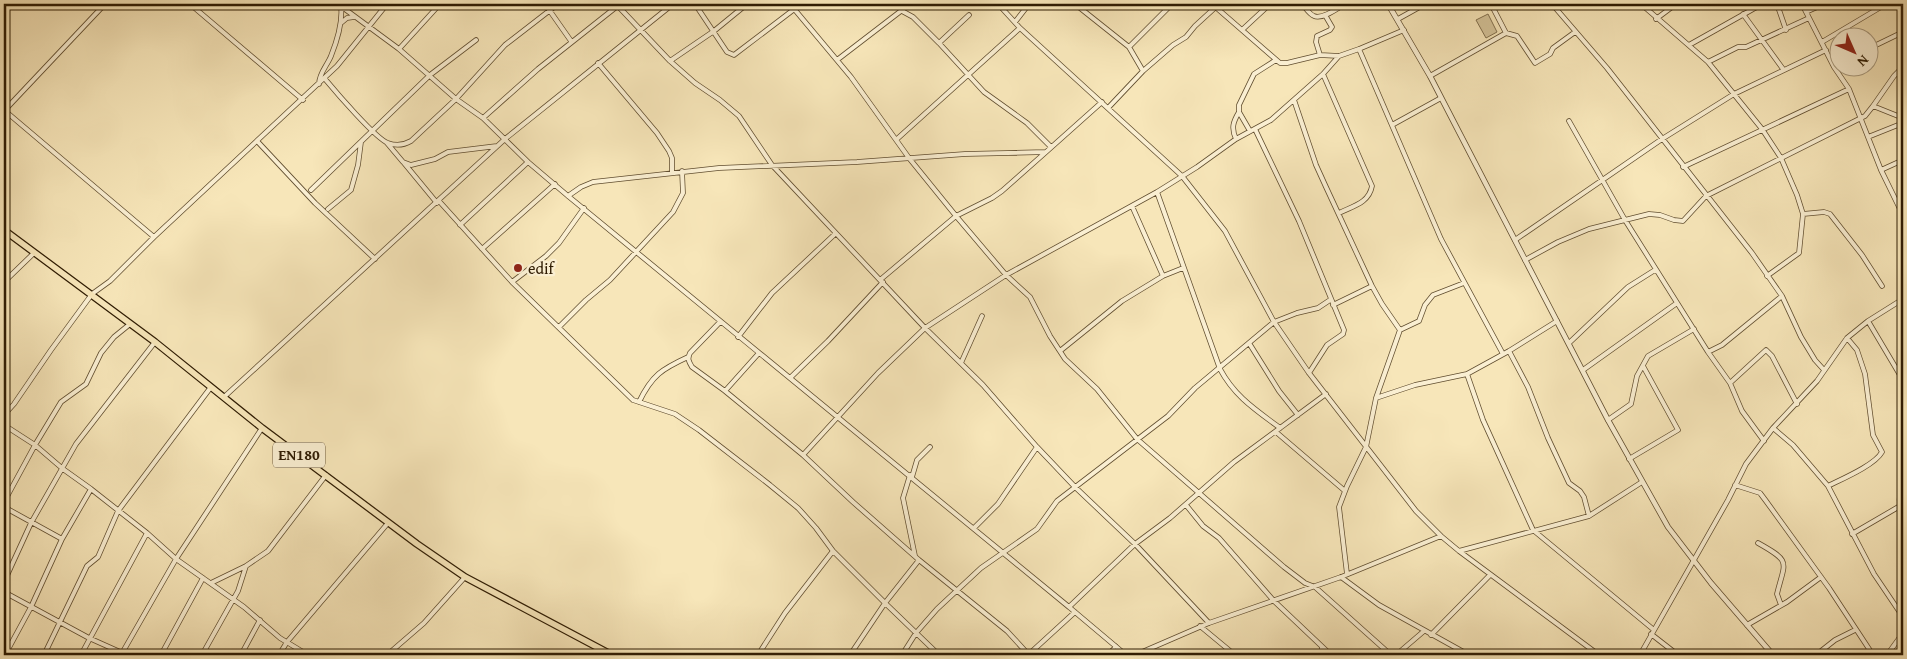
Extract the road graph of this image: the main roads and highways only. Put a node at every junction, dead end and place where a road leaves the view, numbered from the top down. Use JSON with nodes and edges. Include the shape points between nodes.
{"nodes":[{"id":1,"x":4,"y":230,"type":"edge"},
{"id":2,"x":612,"y":655,"type":"edge"}],
"edges":[{"from":1,"to":2,"type":"main road","number":"EN180","via":[[155,342],[388,523],[465,577]]}]}
